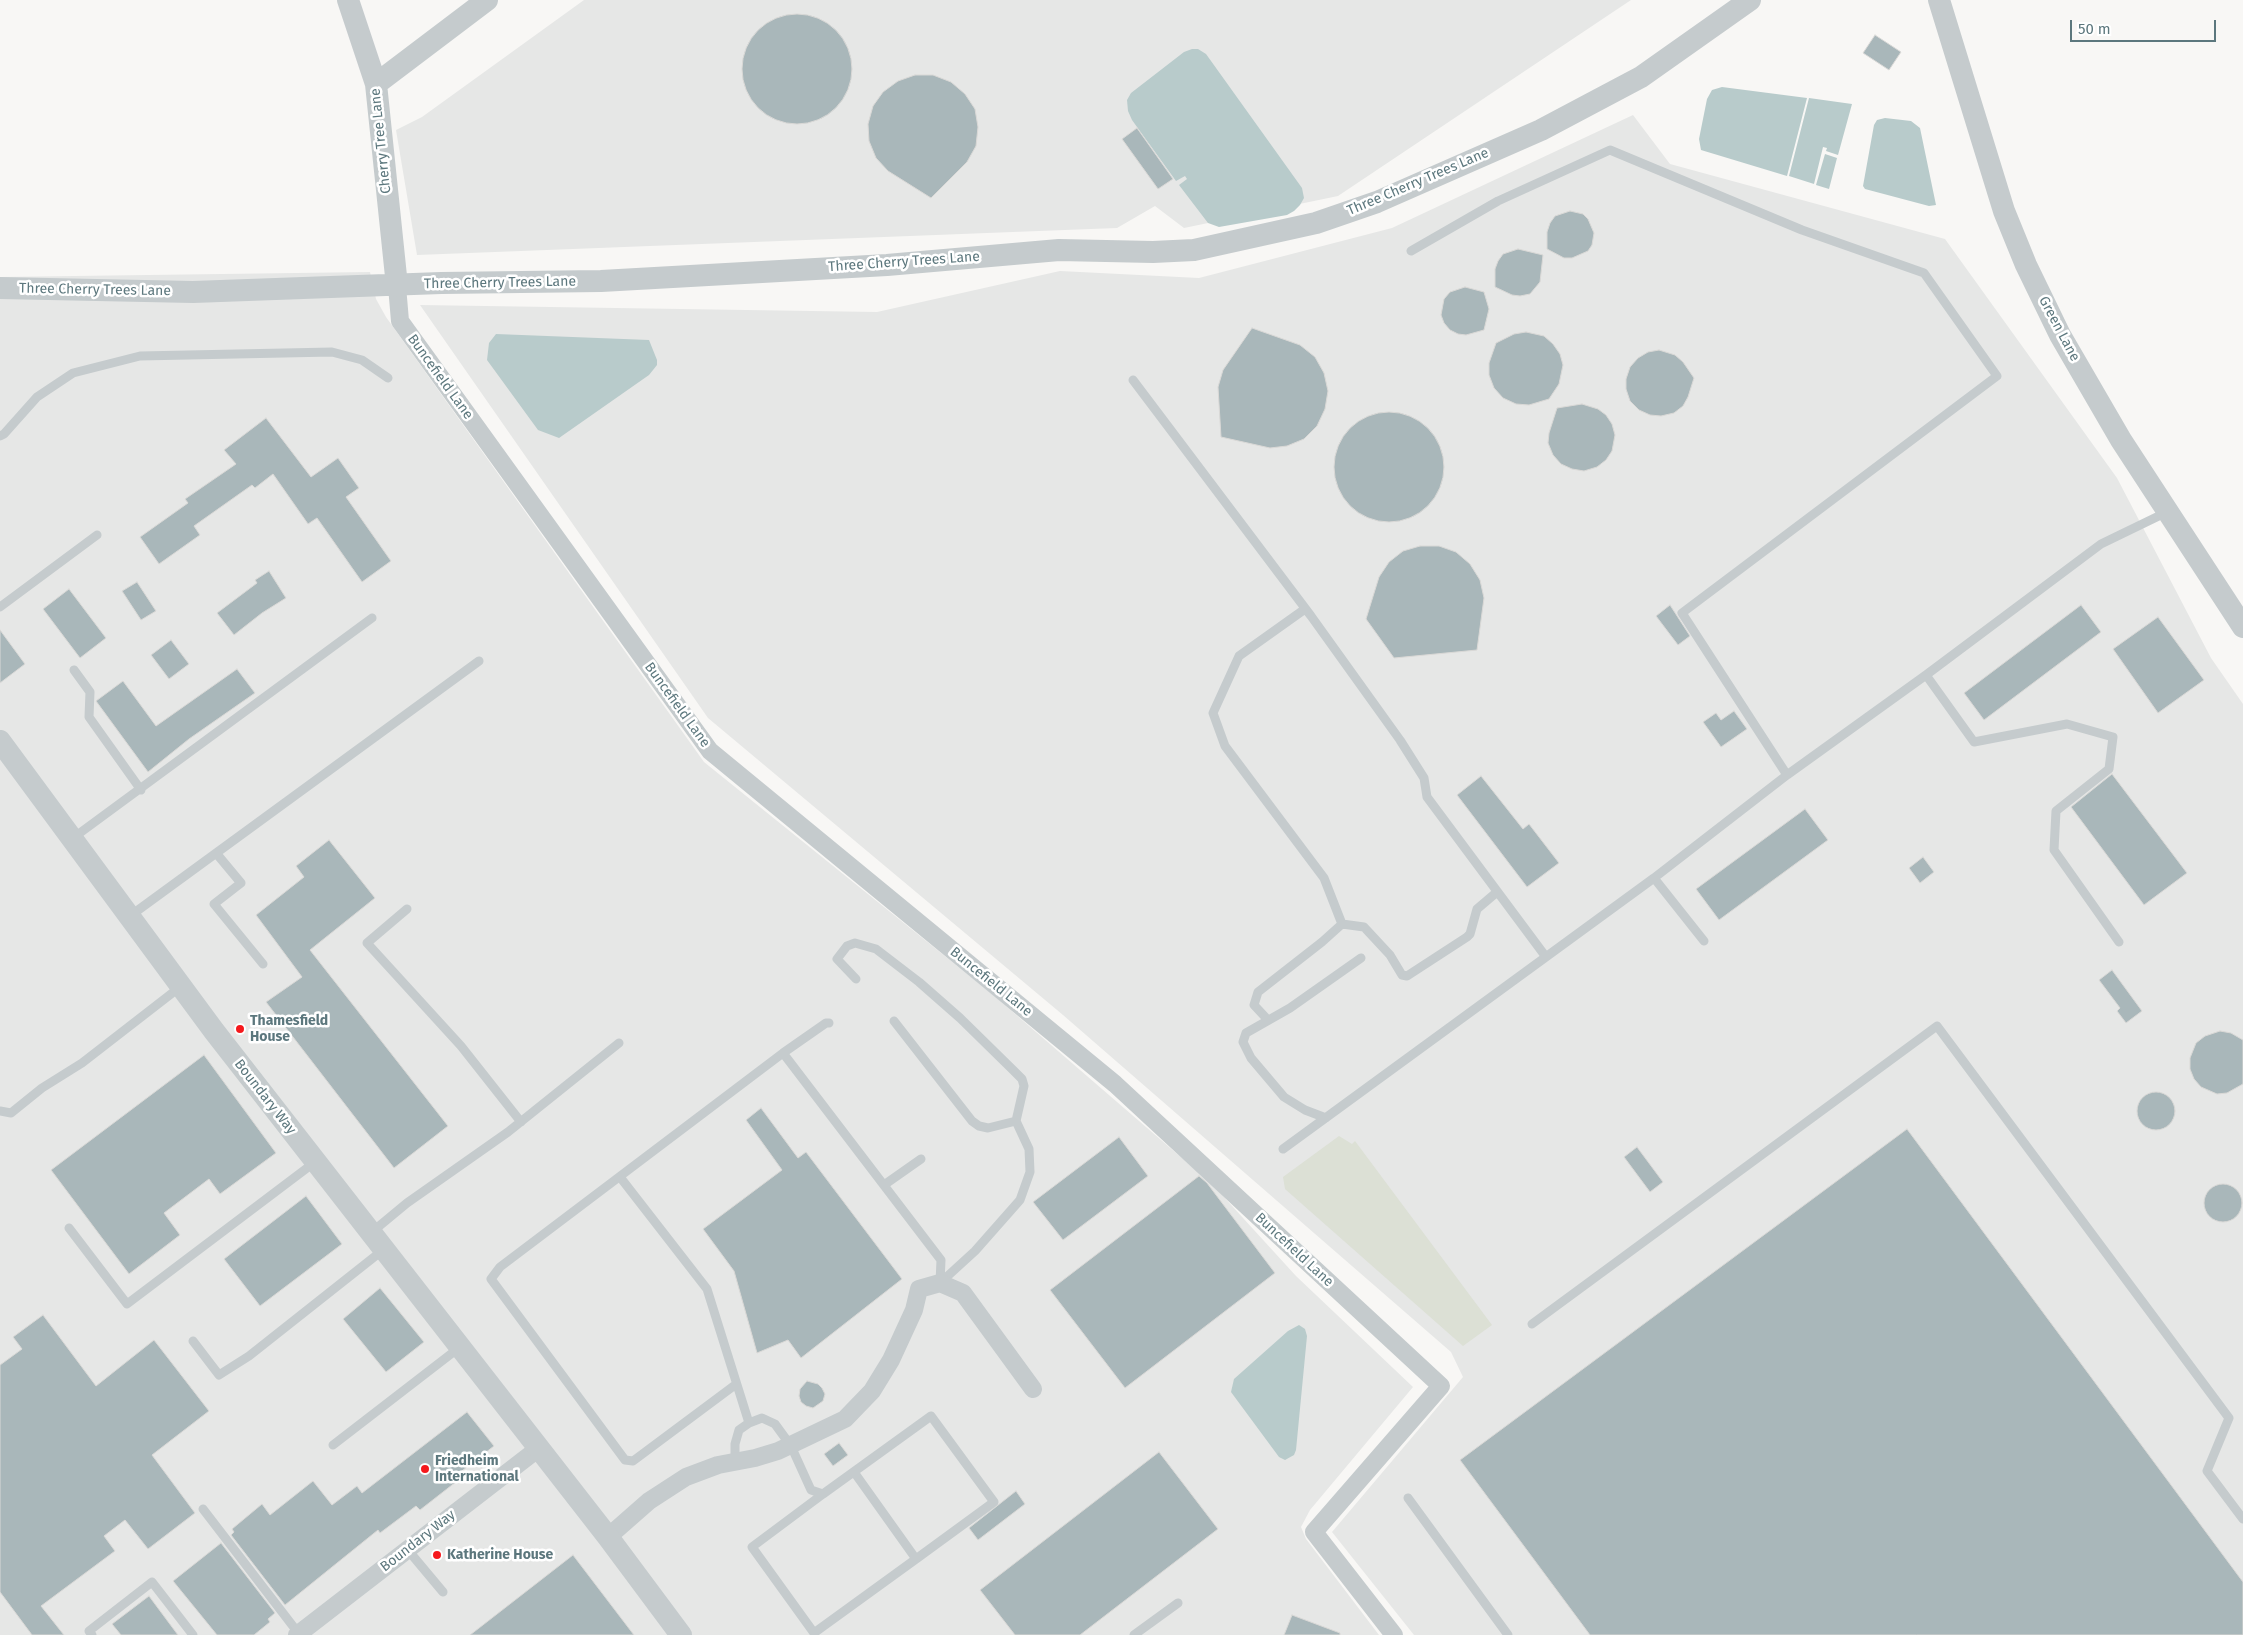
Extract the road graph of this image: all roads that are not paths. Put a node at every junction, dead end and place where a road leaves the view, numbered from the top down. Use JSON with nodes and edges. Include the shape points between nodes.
{"nodes":[{"id":1,"x":348,"y":0,"type":"edge"},
{"id":2,"x":487,"y":0,"type":"edge"},
{"id":3,"x":1750,"y":0,"type":"edge"},
{"id":4,"x":1938,"y":0,"type":"edge"},
{"id":5,"x":376,"y":84,"type":"junction"},
{"id":6,"x":1411,"y":252,"type":"dead end"},
{"id":7,"x":397,"y":286,"type":"junction"},
{"id":8,"x":0,"y":288,"type":"edge"},
{"id":9,"x":388,"y":378,"type":"dead end"},
{"id":10,"x":1133,"y":380,"type":"dead end"},
{"id":11,"x":2,"y":435,"type":"edge"},
{"id":12,"x":2168,"y":512,"type":"junction"},
{"id":13,"x":97,"y":535,"type":"dead end"},
{"id":14,"x":0,"y":607,"type":"edge"},
{"id":15,"x":1305,"y":609,"type":"junction"},
{"id":16,"x":372,"y":618,"type":"dead end"},
{"id":17,"x":2243,"y":627,"type":"edge"},
{"id":18,"x":479,"y":661,"type":"dead end"},
{"id":19,"x":74,"y":670,"type":"dead end"},
{"id":20,"x":1926,"y":674,"type":"junction"},
{"id":21,"x":0,"y":741,"type":"edge"},
{"id":22,"x":1786,"y":775,"type":"junction"},
{"id":23,"x":140,"y":790,"type":"junction"},
{"id":24,"x":73,"y":838,"type":"junction"},
{"id":25,"x":216,"y":853,"type":"junction"},
{"id":26,"x":1654,"y":878,"type":"junction"},
{"id":27,"x":1497,"y":892,"type":"junction"},
{"id":28,"x":407,"y":909,"type":"dead end"},
{"id":29,"x":130,"y":916,"type":"junction"},
{"id":30,"x":1342,"y":924,"type":"junction"},
{"id":31,"x":1704,"y":942,"type":"dead end"},
{"id":32,"x":2119,"y":942,"type":"dead end"},
{"id":33,"x":1546,"y":957,"type":"junction"},
{"id":34,"x":1361,"y":958,"type":"dead end"},
{"id":35,"x":263,"y":964,"type":"dead end"},
{"id":36,"x":856,"y":979,"type":"dead end"},
{"id":37,"x":181,"y":986,"type":"junction"},
{"id":38,"x":1268,"y":1020,"type":"junction"},
{"id":39,"x":894,"y":1021,"type":"dead end"},
{"id":40,"x":829,"y":1023,"type":"dead end"},
{"id":41,"x":619,"y":1043,"type":"dead end"},
{"id":42,"x":784,"y":1053,"type":"junction"},
{"id":43,"x":0,"y":1111,"type":"edge"},
{"id":44,"x":1326,"y":1118,"type":"junction"},
{"id":45,"x":1016,"y":1121,"type":"junction"},
{"id":46,"x":521,"y":1122,"type":"junction"},
{"id":47,"x":1283,"y":1149,"type":"dead end"},
{"id":48,"x":920,"y":1159,"type":"dead end"},
{"id":49,"x":315,"y":1162,"type":"junction"},
{"id":50,"x":620,"y":1177,"type":"junction"},
{"id":51,"x":884,"y":1185,"type":"junction"},
{"id":52,"x":69,"y":1228,"type":"dead end"},
{"id":53,"x":377,"y":1242,"type":"junction"},
{"id":54,"x":940,"y":1283,"type":"junction"},
{"id":55,"x":1532,"y":1324,"type":"dead end"},
{"id":56,"x":193,"y":1340,"type":"dead end"},
{"id":57,"x":460,"y":1347,"type":"junction"},
{"id":58,"x":736,"y":1385,"type":"junction"},
{"id":59,"x":1033,"y":1389,"type":"dead end"},
{"id":60,"x":749,"y":1423,"type":"junction"},
{"id":61,"x":333,"y":1445,"type":"dead end"},
{"id":62,"x":791,"y":1446,"type":"junction"},
{"id":63,"x":539,"y":1448,"type":"junction"},
{"id":64,"x":735,"y":1462,"type":"junction"},
{"id":65,"x":854,"y":1472,"type":"junction"},
{"id":66,"x":823,"y":1494,"type":"junction"},
{"id":67,"x":1408,"y":1498,"type":"dead end"},
{"id":68,"x":203,"y":1509,"type":"dead end"},
{"id":69,"x":2243,"y":1520,"type":"edge"},
{"id":70,"x":608,"y":1537,"type":"junction"},
{"id":71,"x":407,"y":1549,"type":"junction"},
{"id":72,"x":916,"y":1559,"type":"junction"},
{"id":73,"x":443,"y":1592,"type":"dead end"},
{"id":74,"x":1178,"y":1603,"type":"dead end"},
{"id":75,"x":298,"y":1634,"type":"edge"},
{"id":76,"x":92,"y":1635,"type":"edge"},
{"id":77,"x":192,"y":1635,"type":"edge"},
{"id":78,"x":681,"y":1635,"type":"edge"},
{"id":79,"x":1134,"y":1635,"type":"edge"},
{"id":80,"x":1394,"y":1635,"type":"edge"},
{"id":81,"x":1508,"y":1635,"type":"edge"}],
"edges":[{"from":1,"to":5,"type":"street","name":"Cherry Tree Lane"},
{"from":2,"to":5,"type":"street"},
{"from":3,"to":7,"type":"street","name":"Three Cherry Trees Lane","via":[[1641,77],[1541,130],[1377,202],[1316,223],[1234,242],[1194,250],[1059,250],[887,265],[620,280]]},
{"from":4,"to":12,"type":"street","name":"Green Lane","via":[[2004,211],[2026,265],[2060,335],[2121,440]]},
{"from":5,"to":7,"type":"street","name":"Cherry Tree Lane"},
{"from":6,"to":22,"type":"lane","via":[[1498,201],[1610,150],[1802,230],[1924,273],[1997,376],[1682,613]]},
{"from":7,"to":8,"type":"street","name":"Three Cherry Trees Lane","via":[[193,292]]},
{"from":7,"to":80,"type":"street","name":"Buncefield Lane","via":[[400,320],[710,750],[1115,1084],[1440,1386],[1314,1532]]},
{"from":9,"to":11,"type":"lane","via":[[362,360],[332,352],[140,356],[73,373],[37,397]]},
{"from":10,"to":15,"type":"lane"},
{"from":12,"to":17,"type":"street","name":"Green Lane"},
{"from":12,"to":20,"type":"lane","via":[[2101,544]]},
{"from":13,"to":14,"type":"lane"},
{"from":15,"to":27,"type":"lane","via":[[1400,740],[1424,778],[1428,798]]},
{"from":15,"to":30,"type":"lane","via":[[1239,656],[1213,713],[1225,746],[1324,878]]},
{"from":16,"to":23,"type":"lane"},
{"from":18,"to":25,"type":"lane"},
{"from":19,"to":23,"type":"lane","via":[[90,692],[89,717]]},
{"from":20,"to":22,"type":"lane"},
{"from":20,"to":32,"type":"lane","via":[[1974,742],[2067,724],[2113,737],[2109,769],[2056,811],[2054,850]]},
{"from":21,"to":24,"type":"street","name":"Boundary Way"},
{"from":22,"to":26,"type":"lane"},
{"from":23,"to":24,"type":"lane"},
{"from":24,"to":29,"type":"street","name":"Boundary Way"},
{"from":25,"to":29,"type":"lane"},
{"from":25,"to":35,"type":"lane","via":[[241,883],[214,904]]},
{"from":26,"to":31,"type":"lane"},
{"from":26,"to":33,"type":"lane"},
{"from":27,"to":30,"type":"lane","via":[[1477,909],[1467,937],[1407,976],[1402,975],[1390,955],[1364,927]]},
{"from":27,"to":33,"type":"lane"},
{"from":28,"to":46,"type":"lane","via":[[367,943],[461,1046]]},
{"from":29,"to":37,"type":"street","name":"Boundary Way"},
{"from":30,"to":38,"type":"lane","via":[[1258,992],[1254,1005]]},
{"from":33,"to":44,"type":"lane"},
{"from":34,"to":38,"type":"lane"},
{"from":36,"to":45,"type":"lane","via":[[837,959],[847,946],[855,943],[876,949],[960,1018],[1022,1079],[1024,1086]]},
{"from":37,"to":43,"type":"lane","via":[[11,1113]]},
{"from":37,"to":49,"type":"street","name":"Boundary Way"},
{"from":38,"to":44,"type":"lane","via":[[1246,1033],[1243,1042],[1246,1052],[1284,1097],[1304,1110]]},
{"from":39,"to":45,"type":"lane","via":[[972,1121],[988,1128]]},
{"from":40,"to":42,"type":"lane"},
{"from":41,"to":46,"type":"lane"},
{"from":42,"to":50,"type":"lane"},
{"from":42,"to":51,"type":"lane"},
{"from":44,"to":47,"type":"lane"},
{"from":45,"to":54,"type":"lane","via":[[1028,1149],[1030,1172],[1020,1200],[975,1251]]},
{"from":46,"to":53,"type":"lane","via":[[407,1203]]},
{"from":48,"to":51,"type":"lane"},
{"from":49,"to":52,"type":"lane","via":[[127,1304]]},
{"from":49,"to":53,"type":"street","name":"Boundary Way"},
{"from":50,"to":58,"type":"lane","via":[[707,1289]]},
{"from":50,"to":58,"type":"lane","via":[[500,1267],[492,1279],[625,1460],[633,1461]]},
{"from":51,"to":54,"type":"lane","via":[[941,1260]]},
{"from":53,"to":56,"type":"lane","via":[[249,1356],[219,1375]]},
{"from":53,"to":57,"type":"street","name":"Boundary Way"},
{"from":54,"to":59,"type":"street","via":[[963,1292]]},
{"from":54,"to":62,"type":"street","via":[[919,1289],[914,1310],[891,1360],[872,1391],[845,1419]]},
{"from":55,"to":69,"type":"lane","via":[[1937,1026],[2229,1418],[2207,1471]]},
{"from":57,"to":61,"type":"lane"},
{"from":57,"to":63,"type":"street","name":"Boundary Way"},
{"from":58,"to":60,"type":"lane"},
{"from":60,"to":62,"type":"lane","via":[[762,1418],[775,1424]]},
{"from":60,"to":64,"type":"lane","via":[[739,1430]]},
{"from":62,"to":64,"type":"street"},
{"from":62,"to":66,"type":"lane","via":[[811,1490]]},
{"from":63,"to":70,"type":"street","name":"Boundary Way"},
{"from":63,"to":71,"type":"street","name":"Boundary Way"},
{"from":64,"to":70,"type":"street","via":[[686,1477],[650,1501]]},
{"from":65,"to":66,"type":"lane"},
{"from":65,"to":72,"type":"lane"},
{"from":65,"to":72,"type":"lane","via":[[931,1416],[994,1502]]},
{"from":66,"to":72,"type":"lane","via":[[752,1547],[814,1633]]},
{"from":67,"to":81,"type":"lane"},
{"from":68,"to":75,"type":"lane"},
{"from":70,"to":78,"type":"street","name":"Boundary Way"},
{"from":71,"to":73,"type":"lane"},
{"from":71,"to":75,"type":"street","name":"Boundary Way"},
{"from":74,"to":79,"type":"lane"},
{"from":76,"to":77,"type":"lane","via":[[89,1631],[152,1582]]}]}
